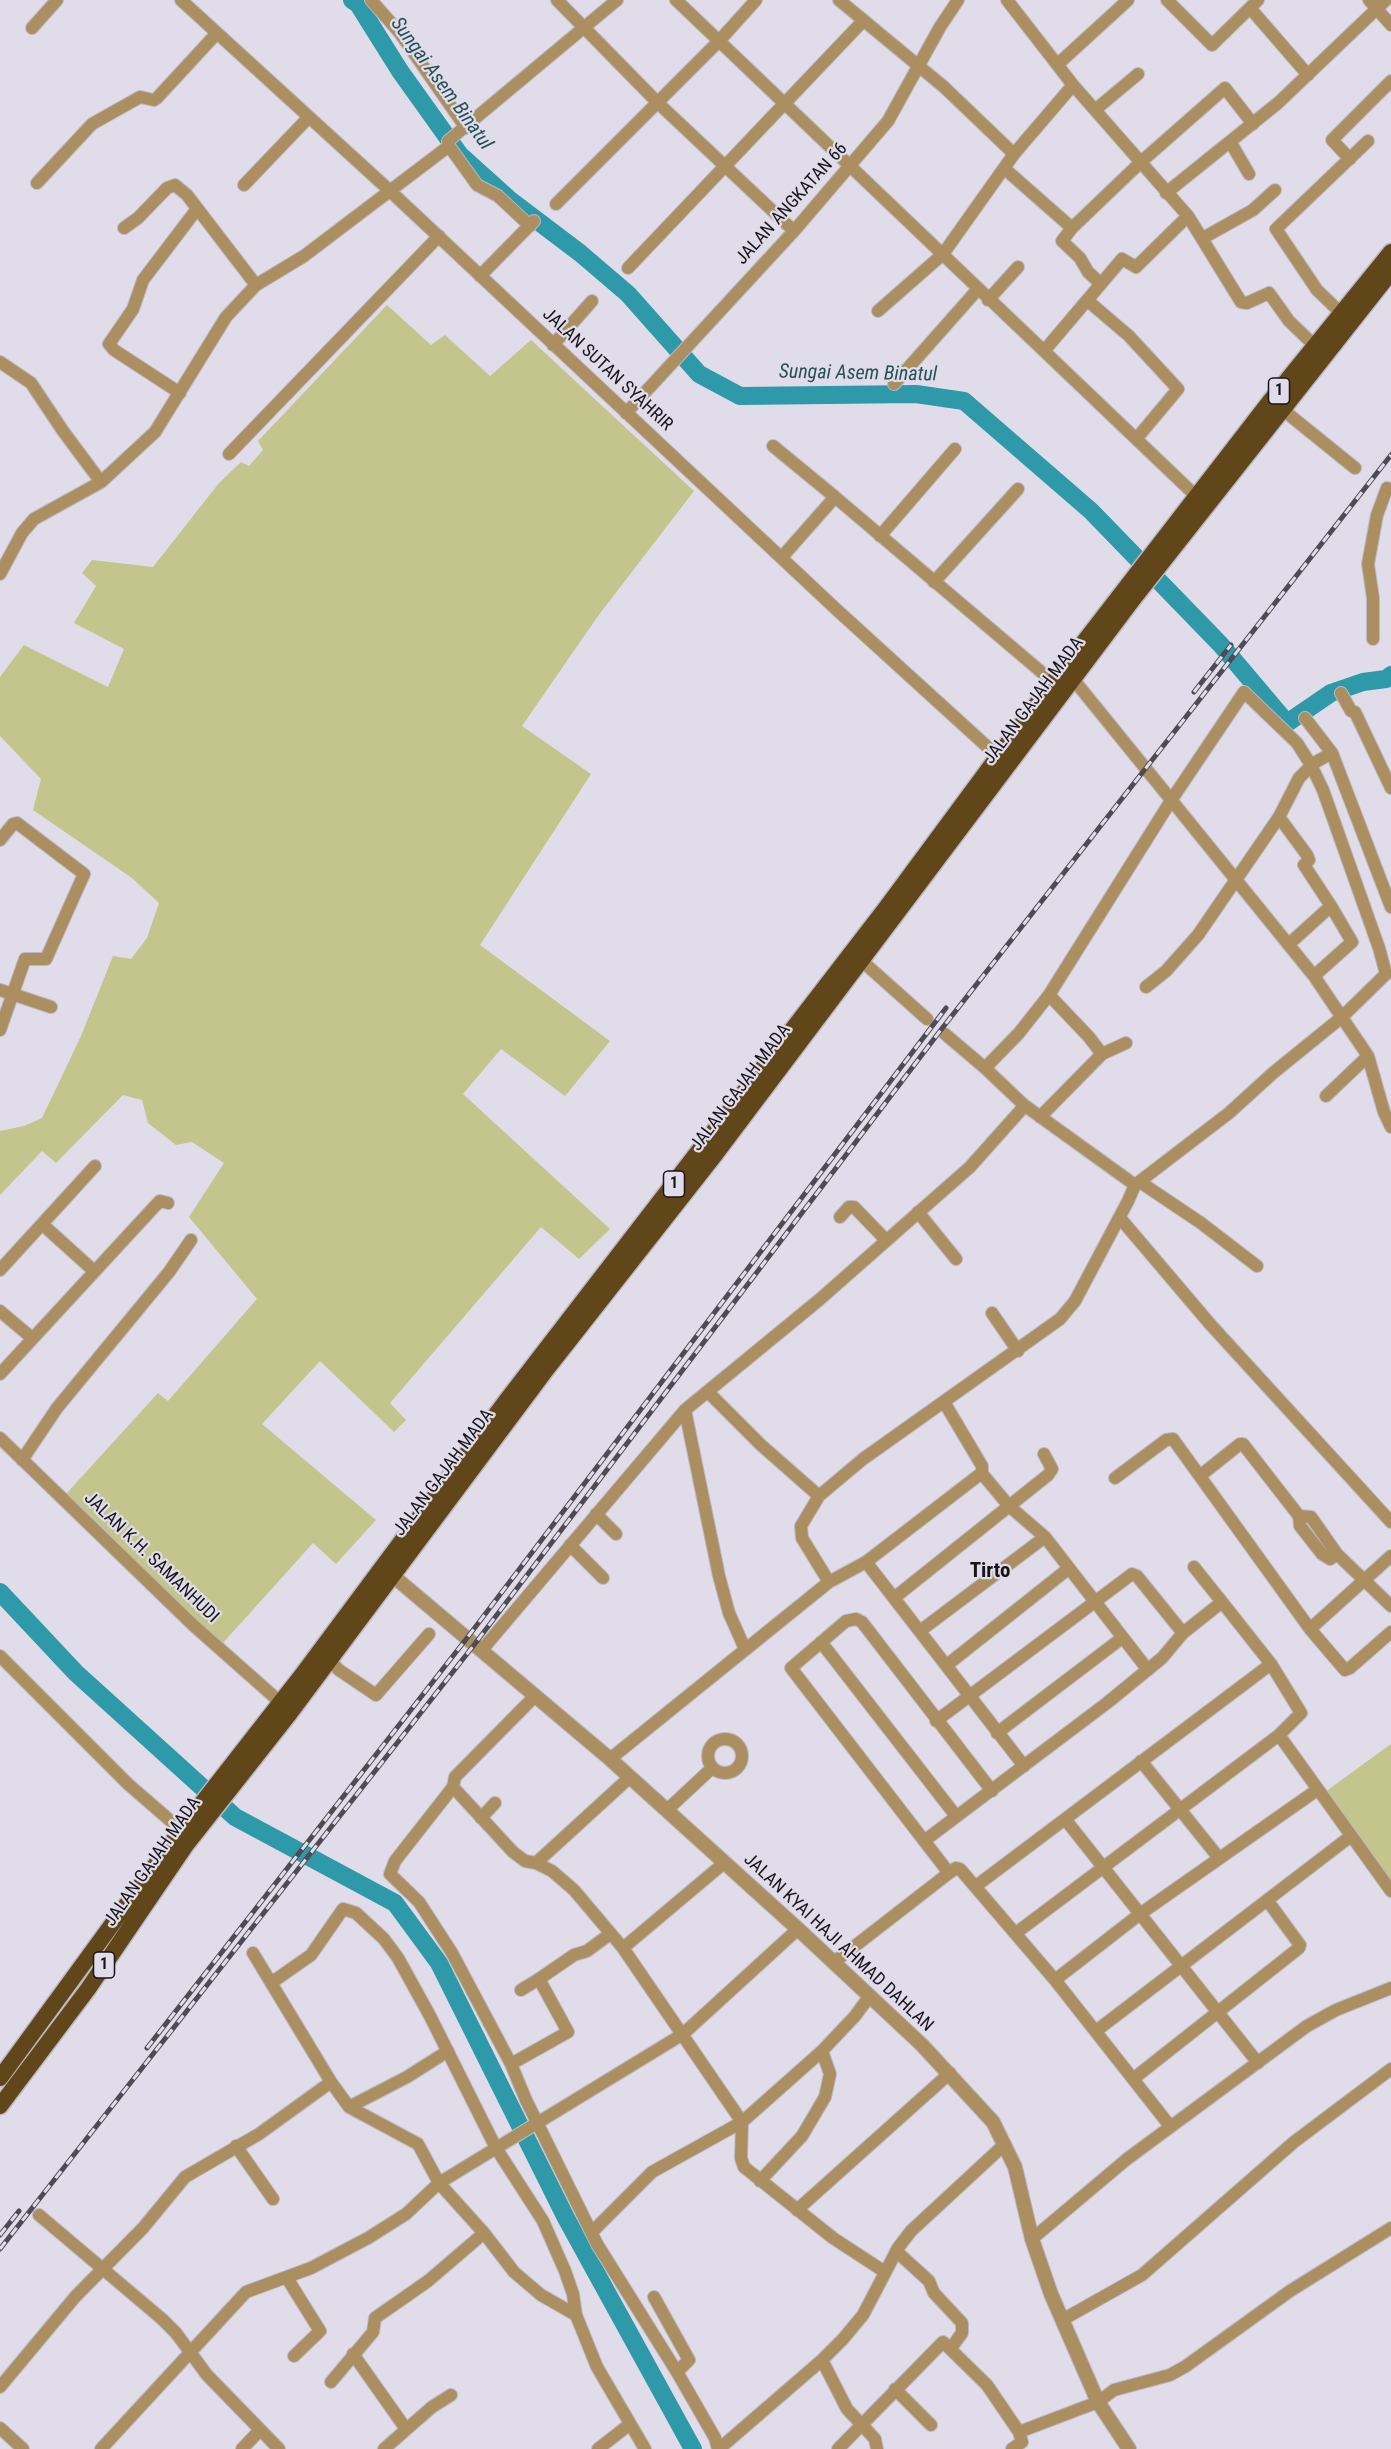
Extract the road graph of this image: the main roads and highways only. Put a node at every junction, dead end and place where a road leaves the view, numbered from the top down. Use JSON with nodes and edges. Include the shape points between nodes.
{"nodes":[{"id":1,"x":1391,"y":252,"type":"edge"},
{"id":2,"x":1391,"y":272,"type":"edge"},
{"id":3,"x":1276,"y":404,"type":"junction"},
{"id":4,"x":1175,"y":537,"type":"junction"},
{"id":5,"x":1003,"y":762,"type":"junction"},
{"id":6,"x":450,"y":1487,"type":"junction"},
{"id":7,"x":387,"y":1571,"type":"junction"},
{"id":8,"x":226,"y":1782,"type":"junction"},
{"id":9,"x":199,"y":1817,"type":"junction"},
{"id":10,"x":0,"y":2078,"type":"edge"},
{"id":11,"x":0,"y":2106,"type":"edge"}],
"edges":[{"from":1,"to":3,"type":"highway","name":"JALAN GAJAH MADA","number":"1","via":[[1315,346]]},
{"from":2,"to":3,"type":"highway","name":"JALAN GAJAH MADA","number":"1"},
{"from":3,"to":4,"type":"highway","name":"JALAN GAJAH MADA","number":"1"},
{"from":3,"to":4,"type":"highway","name":"JALAN GAJAH MADA","number":"1","via":[[1197,497]]},
{"from":4,"to":5,"type":"highway","name":"JALAN GAJAH MADA","number":"1"},
{"from":5,"to":6,"type":"highway","name":"JALAN GAJAH MADA","number":"1","via":[[886,908]]},
{"from":5,"to":6,"type":"highway","name":"JALAN GAJAH MADA","number":"1","via":[[862,961],[714,1156]]},
{"from":6,"to":7,"type":"highway","name":"JALAN GAJAH MADA","number":"1"},
{"from":7,"to":8,"type":"highway","name":"JALAN GAJAH MADA","number":"1","via":[[280,1702]]},
{"from":7,"to":8,"type":"highway","name":"JALAN GAJAH MADA","number":"1","via":[[329,1660]]},
{"from":8,"to":9,"type":"highway","name":"JALAN GAJAH MADA","number":"1"},
{"from":9,"to":10,"type":"highway","name":"JALAN GAJAH MADA","number":"1","via":[[181,1830]]},
{"from":9,"to":11,"type":"highway","name":"JALAN GAJAH MADA","number":"1","via":[[88,1989]]}]}
